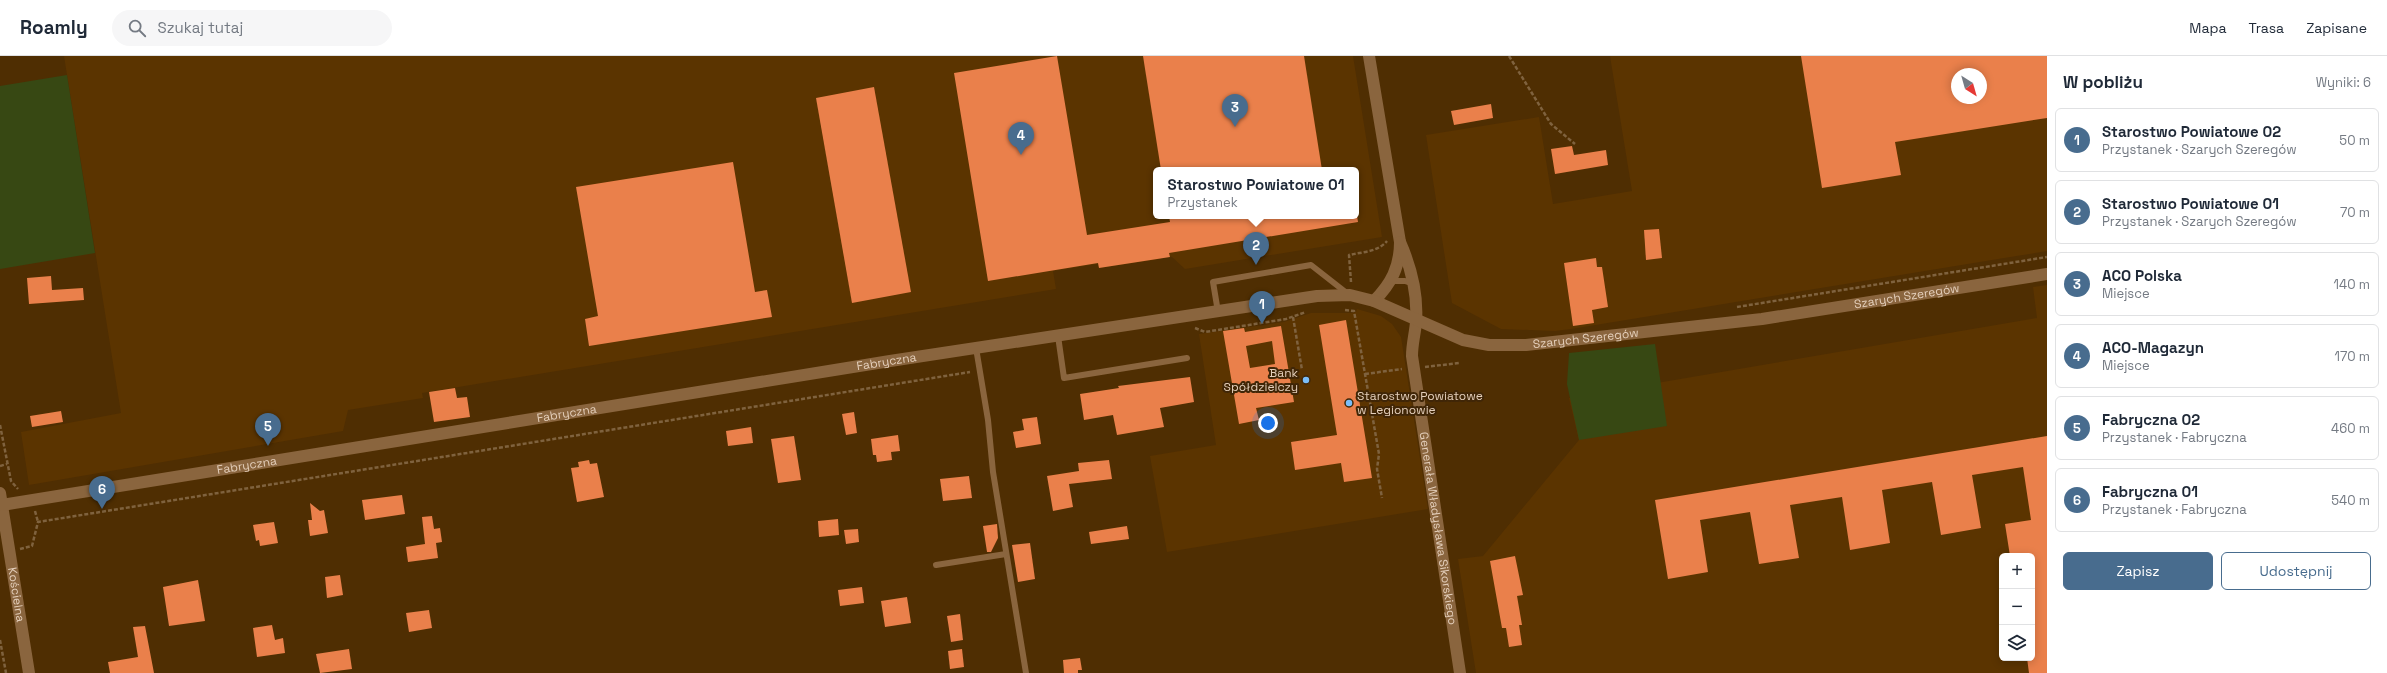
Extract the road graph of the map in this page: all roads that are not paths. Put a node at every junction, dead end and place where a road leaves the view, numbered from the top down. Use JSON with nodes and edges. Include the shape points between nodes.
{"nodes":[{"id":1,"x":1369,"y":56,"type":"edge"},
{"id":2,"x":1400,"y":242,"type":"junction"},
{"id":3,"x":2047,"y":274,"type":"edge"},
{"id":4,"x":1391,"y":281,"type":"junction"},
{"id":5,"x":1414,"y":284,"type":"junction"},
{"id":6,"x":1350,"y":289,"type":"junction"},
{"id":7,"x":1374,"y":302,"type":"junction"},
{"id":8,"x":1218,"y":312,"type":"junction"},
{"id":9,"x":1416,"y":321,"type":"junction"},
{"id":10,"x":1131,"y":325,"type":"joint"},
{"id":11,"x":1058,"y":336,"type":"junction"},
{"id":12,"x":976,"y":348,"type":"junction"},
{"id":13,"x":1187,"y":358,"type":"dead end"},
{"id":14,"x":1,"y":501,"type":"edge"},
{"id":15,"x":1006,"y":554,"type":"junction"},
{"id":16,"x":936,"y":565,"type":"dead end"},
{"id":17,"x":29,"y":673,"type":"edge"},
{"id":18,"x":1026,"y":673,"type":"edge"},
{"id":19,"x":1460,"y":673,"type":"edge"}],
"edges":[{"from":1,"to":2,"type":"street","name":"Generała Władysława Sikorskiego"},
{"from":2,"to":4,"type":"street","name":"Generała Władysława Sikorskiego","via":[[1398,265]]},
{"from":2,"to":5,"type":"street","name":"Generała Władysława Sikorskiego"},
{"from":3,"to":9,"type":"street","name":"Szarych Szeregów","via":[[1762,319],[1526,345],[1489,346],[1469,342]]},
{"from":4,"to":5,"type":"lane"},
{"from":4,"to":7,"type":"street","name":"Generała Władysława Sikorskiego"},
{"from":5,"to":9,"type":"street","name":"Generała Władysława Sikorskiego"},
{"from":6,"to":7,"type":"street","name":"Szarych Szeregów"},
{"from":6,"to":8,"type":"street","name":"Szarych Szeregów"},
{"from":6,"to":8,"type":"lane","via":[[1311,265],[1213,282]]},
{"from":7,"to":9,"type":"street","name":"Szarych Szeregów"},
{"from":8,"to":10,"type":"street","name":"Szarych Szeregów"},
{"from":9,"to":19,"type":"street","name":"Generała Władysława Sikorskiego","via":[[1412,356]]},
{"from":10,"to":11,"type":"street","name":"Fabryczna"},
{"from":11,"to":12,"type":"street","name":"Fabryczna"},
{"from":11,"to":13,"type":"lane","via":[[1064,378]]},
{"from":12,"to":14,"type":"street","name":"Fabryczna"},
{"from":12,"to":15,"type":"lane"},
{"from":14,"to":17,"type":"street","name":"Kościelna"},
{"from":15,"to":16,"type":"lane"},
{"from":15,"to":18,"type":"lane"}]}
